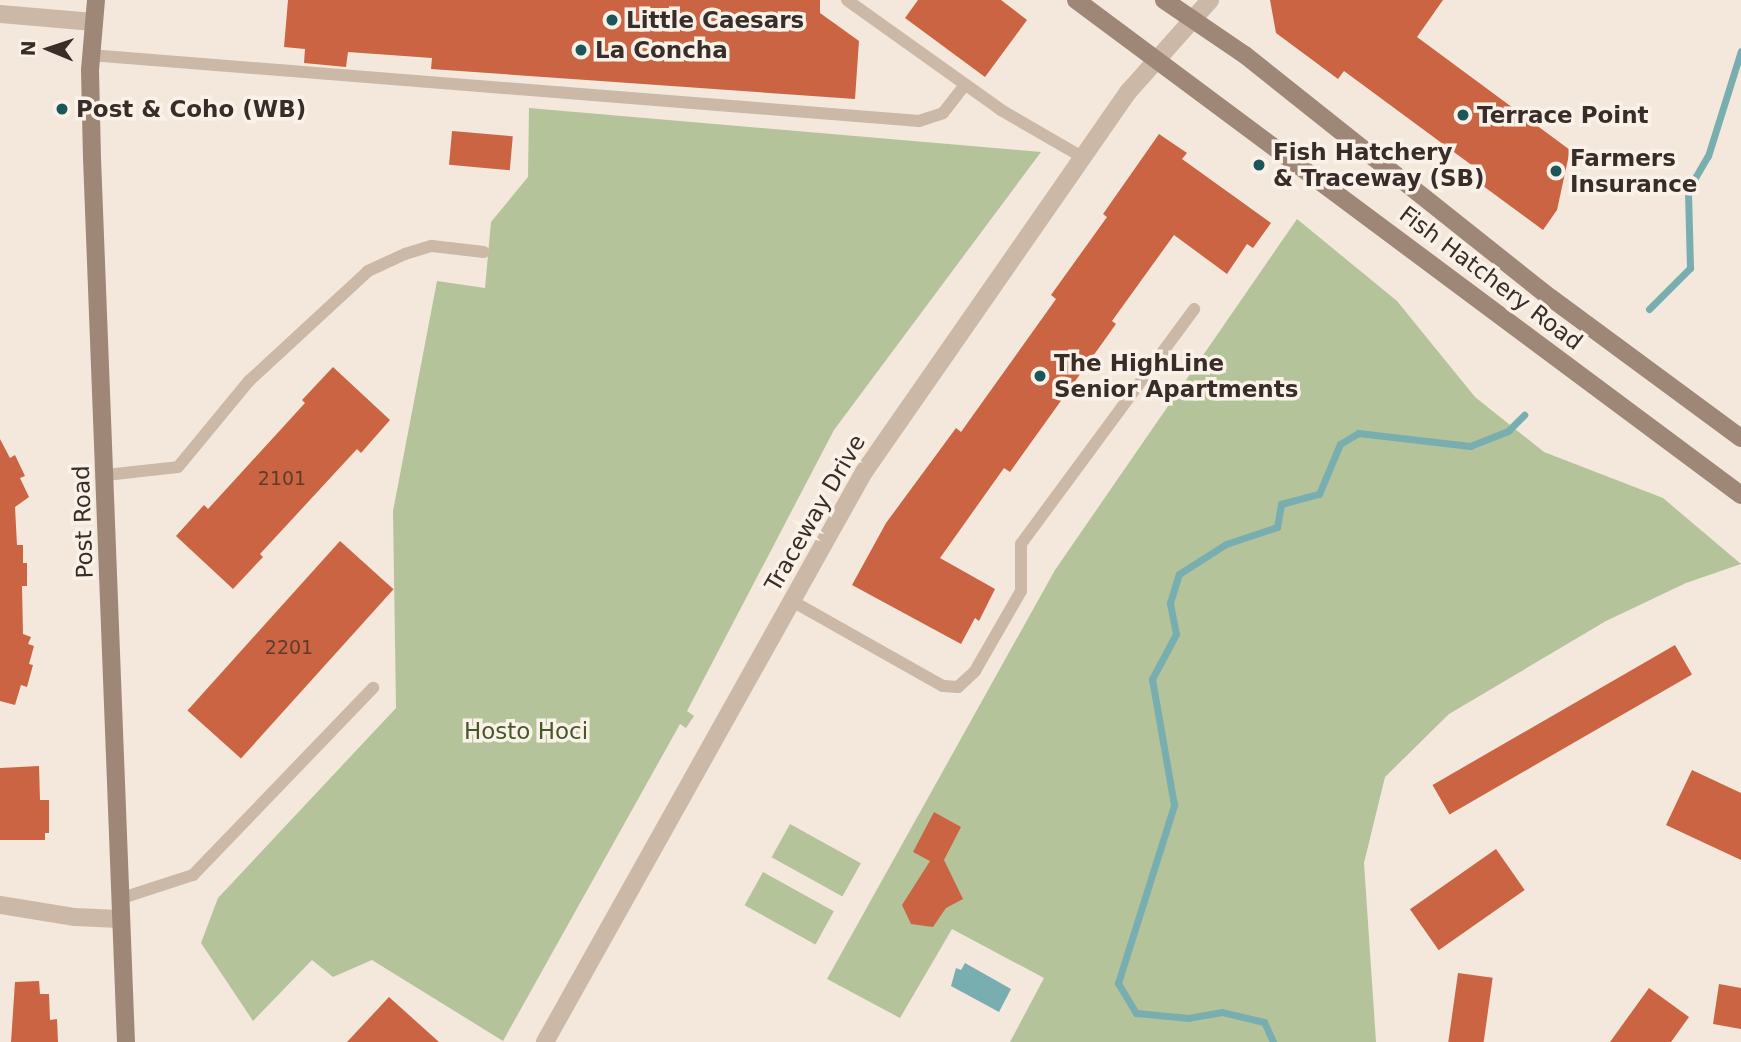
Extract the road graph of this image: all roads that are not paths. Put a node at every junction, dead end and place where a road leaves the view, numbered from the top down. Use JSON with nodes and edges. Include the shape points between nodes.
{"nodes":[{"id":1,"x":96,"y":0,"type":"edge"},
{"id":2,"x":847,"y":0,"type":"edge"},
{"id":3,"x":1076,"y":0,"type":"edge"},
{"id":4,"x":1164,"y":0,"type":"edge"},
{"id":5,"x":1210,"y":0,"type":"edge"},
{"id":6,"x":0,"y":14,"type":"edge"},
{"id":7,"x":1192,"y":20,"type":"junction"},
{"id":8,"x":94,"y":22,"type":"junction"},
{"id":9,"x":90,"y":55,"type":"junction"},
{"id":10,"x":1157,"y":60,"type":"junction"},
{"id":11,"x":965,"y":85,"type":"junction"},
{"id":12,"x":1082,"y":158,"type":"junction"},
{"id":13,"x":484,"y":252,"type":"dead end"},
{"id":14,"x":1194,"y":309,"type":"dead end"},
{"id":15,"x":1741,"y":438,"type":"edge"},
{"id":16,"x":106,"y":475,"type":"junction"},
{"id":17,"x":1741,"y":495,"type":"edge"},
{"id":18,"x":792,"y":601,"type":"junction"},
{"id":19,"x":373,"y":688,"type":"dead end"},
{"id":20,"x":119,"y":899,"type":"junction"},
{"id":21,"x":0,"y":905,"type":"edge"},
{"id":22,"x":119,"y":919,"type":"junction"},
{"id":23,"x":126,"y":1042,"type":"edge"},
{"id":24,"x":545,"y":1042,"type":"edge"}],
"edges":[{"from":1,"to":8,"type":"main road","name":"Post Road"},
{"from":2,"to":11,"type":"lane"},
{"from":3,"to":10,"type":"main road","name":"Fish Hatchery Road"},
{"from":4,"to":7,"type":"main road","name":"Fish Hatchery Road"},
{"from":5,"to":7,"type":"street","name":"Traceway Drive"},
{"from":6,"to":8,"type":"street"},
{"from":7,"to":10,"type":"street","name":"Traceway Drive"},
{"from":7,"to":15,"type":"main road","name":"Fish Hatchery Road","via":[[1245,55],[1551,298]]},
{"from":8,"to":9,"type":"main road","name":"Post Road"},
{"from":9,"to":11,"type":"lane","via":[[919,121],[943,113]]},
{"from":9,"to":16,"type":"main road","name":"Post Road"},
{"from":10,"to":12,"type":"street","name":"Traceway Drive"},
{"from":10,"to":17,"type":"main road","name":"Fish Hatchery Road"},
{"from":11,"to":12,"type":"lane"},
{"from":12,"to":18,"type":"street","name":"Traceway Drive","via":[[864,472]]},
{"from":13,"to":16,"type":"lane","via":[[432,246],[368,271],[249,381],[178,467]]},
{"from":14,"to":18,"type":"lane","via":[[1021,544],[1021,591],[975,671],[958,687],[943,686]]},
{"from":16,"to":20,"type":"main road","name":"Post Road"},
{"from":18,"to":24,"type":"street","name":"Traceway Drive"},
{"from":19,"to":20,"type":"lane","via":[[193,876]]},
{"from":20,"to":22,"type":"main road","name":"Post Road"},
{"from":21,"to":22,"type":"street"},
{"from":22,"to":23,"type":"main road","name":"Post Road"}]}
